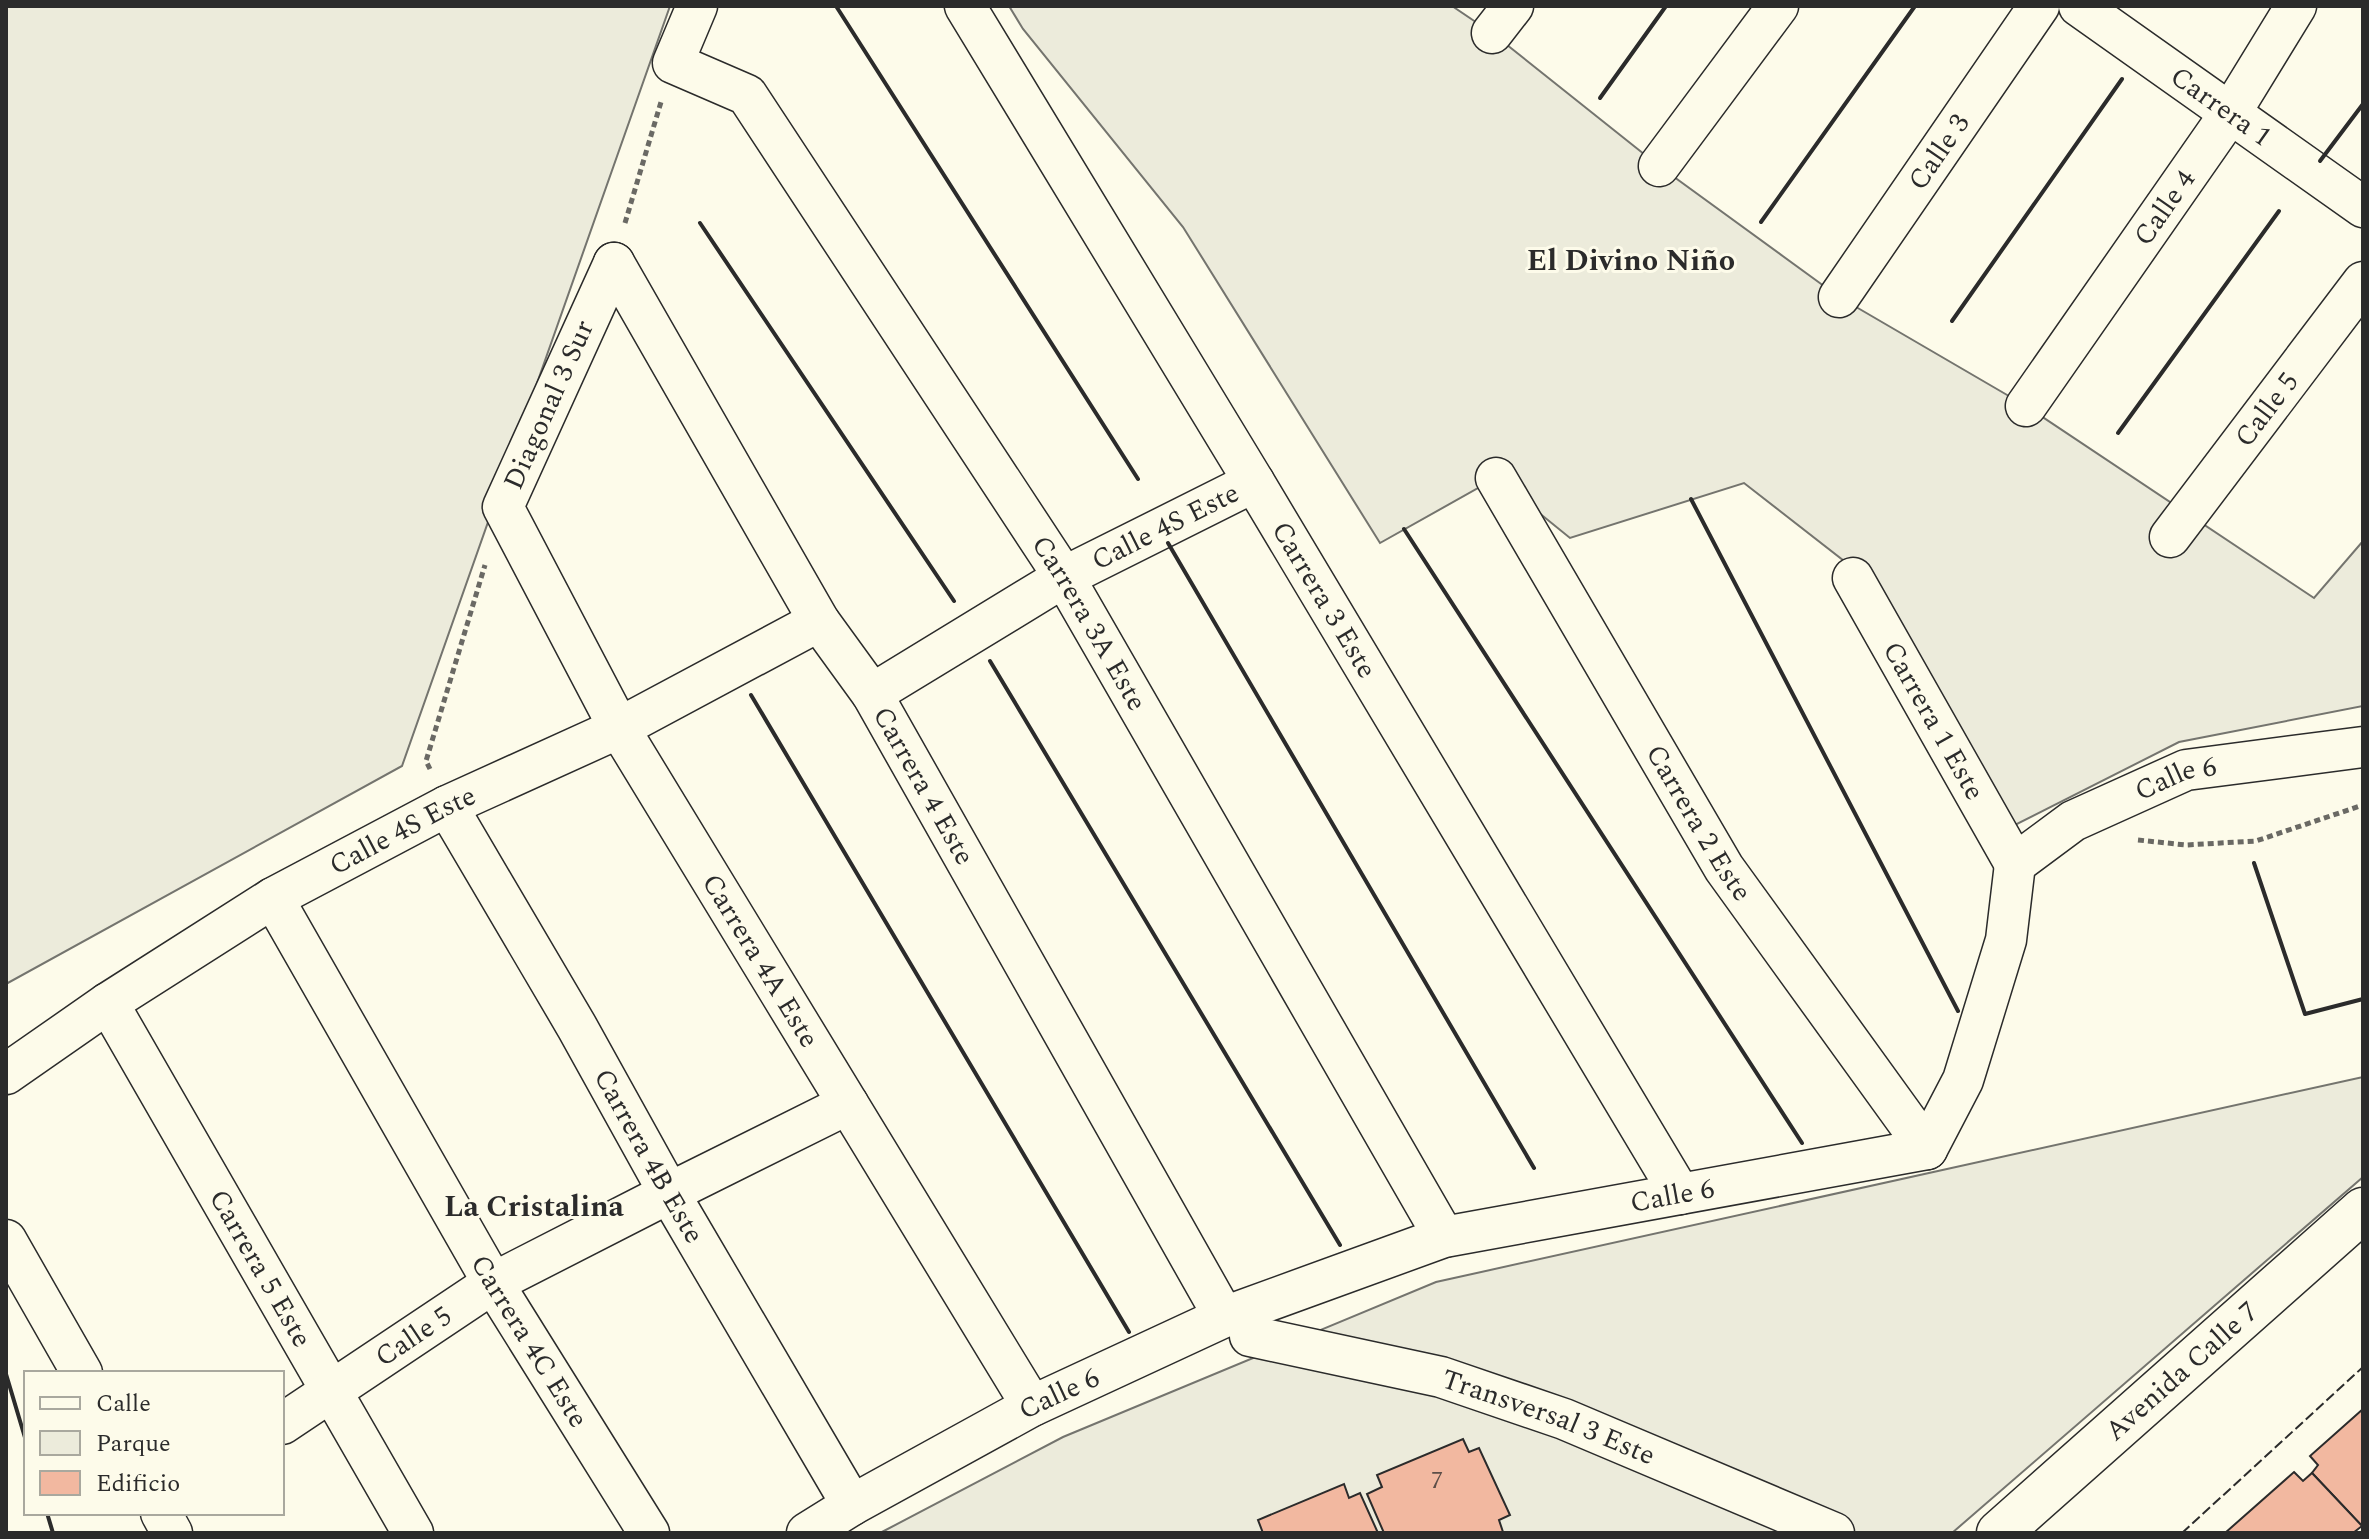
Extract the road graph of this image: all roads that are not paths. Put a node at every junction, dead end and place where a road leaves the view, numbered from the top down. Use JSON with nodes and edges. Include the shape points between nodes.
{"nodes":[{"id":1,"x":697,"y":6,"type":"edge"},
{"id":2,"x":965,"y":6,"type":"edge"},
{"id":3,"x":1778,"y":6,"type":"edge"},
{"id":4,"x":2039,"y":6,"type":"edge"},
{"id":5,"x":2079,"y":6,"type":"edge"},
{"id":6,"x":2296,"y":6,"type":"edge"},
{"id":7,"x":2231,"y":112,"type":"junction"},
{"id":8,"x":1659,"y":166,"type":"dead end"},
{"id":9,"x":2363,"y":207,"type":"edge"},
{"id":10,"x":614,"y":263,"type":"joint"},
{"id":11,"x":2363,"y":282,"type":"edge"},
{"id":12,"x":1839,"y":297,"type":"dead end"},
{"id":13,"x":2026,"y":406,"type":"dead end"},
{"id":14,"x":1496,"y":478,"type":"dead end"},
{"id":15,"x":1254,"y":482,"type":"junction"},
{"id":16,"x":503,"y":507,"type":"joint"},
{"id":17,"x":2170,"y":537,"type":"dead end"},
{"id":18,"x":1064,"y":577,"type":"junction"},
{"id":19,"x":1853,"y":578,"type":"dead end"},
{"id":20,"x":819,"y":621,"type":"junction"},
{"id":21,"x":872,"y":694,"type":"junction"},
{"id":22,"x":619,"y":728,"type":"junction"},
{"id":23,"x":2363,"y":747,"type":"edge"},
{"id":24,"x":447,"y":806,"type":"junction"},
{"id":25,"x":2015,"y":864,"type":"junction"},
{"id":26,"x":273,"y":898,"type":"junction"},
{"id":27,"x":108,"y":1003,"type":"junction"},
{"id":28,"x":6,"y":1074,"type":"edge"},
{"id":29,"x":848,"y":1104,"type":"junction"},
{"id":30,"x":1927,"y":1149,"type":"junction"},
{"id":31,"x":669,"y":1193,"type":"junction"},
{"id":32,"x":1680,"y":1194,"type":"junction"},
{"id":33,"x":2363,"y":1210,"type":"edge"},
{"id":34,"x":1444,"y":1237,"type":"junction"},
{"id":35,"x":6,"y":1240,"type":"edge"},
{"id":36,"x":493,"y":1283,"type":"junction"},
{"id":37,"x":1237,"y":1326,"type":"junction"},
{"id":38,"x":81,"y":1371,"type":"edge"},
{"id":39,"x":332,"y":1390,"type":"junction"},
{"id":40,"x":1032,"y":1406,"type":"junction"},
{"id":41,"x":284,"y":1423,"type":"edge"},
{"id":42,"x":852,"y":1505,"type":"junction"},
{"id":43,"x":162,"y":1515,"type":"edge"},
{"id":44,"x":172,"y":1533,"type":"edge"},
{"id":45,"x":413,"y":1533,"type":"edge"},
{"id":46,"x":649,"y":1533,"type":"edge"},
{"id":47,"x":807,"y":1533,"type":"edge"},
{"id":48,"x":1834,"y":1533,"type":"edge"},
{"id":49,"x":1999,"y":1533,"type":"edge"}],
"edges":[{"from":1,"to":18,"type":"street","name":"Carrera 3A Este","via":[[673,63],[747,95]]},
{"from":2,"to":15,"type":"street","name":"Carrera 3 Este"},
{"from":3,"to":8,"type":"street"},
{"from":4,"to":12,"type":"street","name":"Calle 3"},
{"from":5,"to":7,"type":"street","name":"Carrera 1"},
{"from":6,"to":7,"type":"street","name":"Calle 4"},
{"from":7,"to":9,"type":"street","name":"Carrera 1"},
{"from":7,"to":13,"type":"street","name":"Calle 4"},
{"from":10,"to":16,"type":"street","name":"Diagonal 3 Sur"},
{"from":10,"to":20,"type":"street","name":"Carrera 4 Este"},
{"from":11,"to":17,"type":"street","name":"Calle 5"},
{"from":14,"to":30,"type":"street","name":"Carrera 2 Este","via":[[1724,868]]},
{"from":15,"to":18,"type":"street","name":"Calle 4S Este"},
{"from":15,"to":32,"type":"street","name":"Carrera 3 Este"},
{"from":16,"to":22,"type":"street","name":"Carrera 4A Este"},
{"from":18,"to":21,"type":"street","name":"Calle 4S Este"},
{"from":18,"to":34,"type":"street","name":"Carrera 3A Este"},
{"from":19,"to":25,"type":"street","name":"Carrera 1 Este"},
{"from":20,"to":21,"type":"street","name":"Carrera 4 Este"},
{"from":20,"to":22,"type":"street","name":"Calle 4S Este"},
{"from":21,"to":37,"type":"street","name":"Carrera 4 Este"},
{"from":22,"to":24,"type":"street","name":"Calle 4S Este"},
{"from":22,"to":29,"type":"street","name":"Carrera 4A Este"},
{"from":23,"to":25,"type":"street","name":"Calle 6","via":[[2186,770],[2073,821]]},
{"from":24,"to":26,"type":"street","name":"Calle 4S Este"},
{"from":24,"to":31,"type":"street","name":"Carrera 4B Este"},
{"from":25,"to":30,"type":"street","via":[[2006,940],[1963,1080]]},
{"from":26,"to":27,"type":"street","name":"Calle 4S Este"},
{"from":26,"to":36,"type":"street","name":"Carrera 4C Este"},
{"from":27,"to":28,"type":"street","name":"Calle 4S Este"},
{"from":27,"to":39,"type":"street","name":"Carrera 5 Este"},
{"from":29,"to":31,"type":"street","name":"Calle 5"},
{"from":29,"to":40,"type":"street","name":"Carrera 4A Este"},
{"from":30,"to":32,"type":"street","name":"Calle 6"},
{"from":31,"to":36,"type":"street","name":"Calle 5"},
{"from":31,"to":42,"type":"street","name":"Carrera 4B Este"},
{"from":32,"to":34,"type":"street","name":"Calle 6"},
{"from":33,"to":49,"type":"main road","name":"Avenida Calle 7"},
{"from":34,"to":37,"type":"street","name":"Calle 6"},
{"from":35,"to":38,"type":"street"},
{"from":36,"to":39,"type":"street","name":"Calle 5"},
{"from":36,"to":46,"type":"street","name":"Carrera 4C Este"},
{"from":37,"to":40,"type":"street","name":"Calle 6"},
{"from":37,"to":48,"type":"street","name":"Transversal 3 Este","via":[[1441,1377],[1564,1419]]},
{"from":39,"to":41,"type":"street","name":"Calle 5"},
{"from":39,"to":45,"type":"street","name":"Carrera 5 Este"},
{"from":40,"to":42,"type":"street","name":"Calle 6"},
{"from":42,"to":47,"type":"street","name":"Calle 6"},
{"from":43,"to":44,"type":"street"}]}
